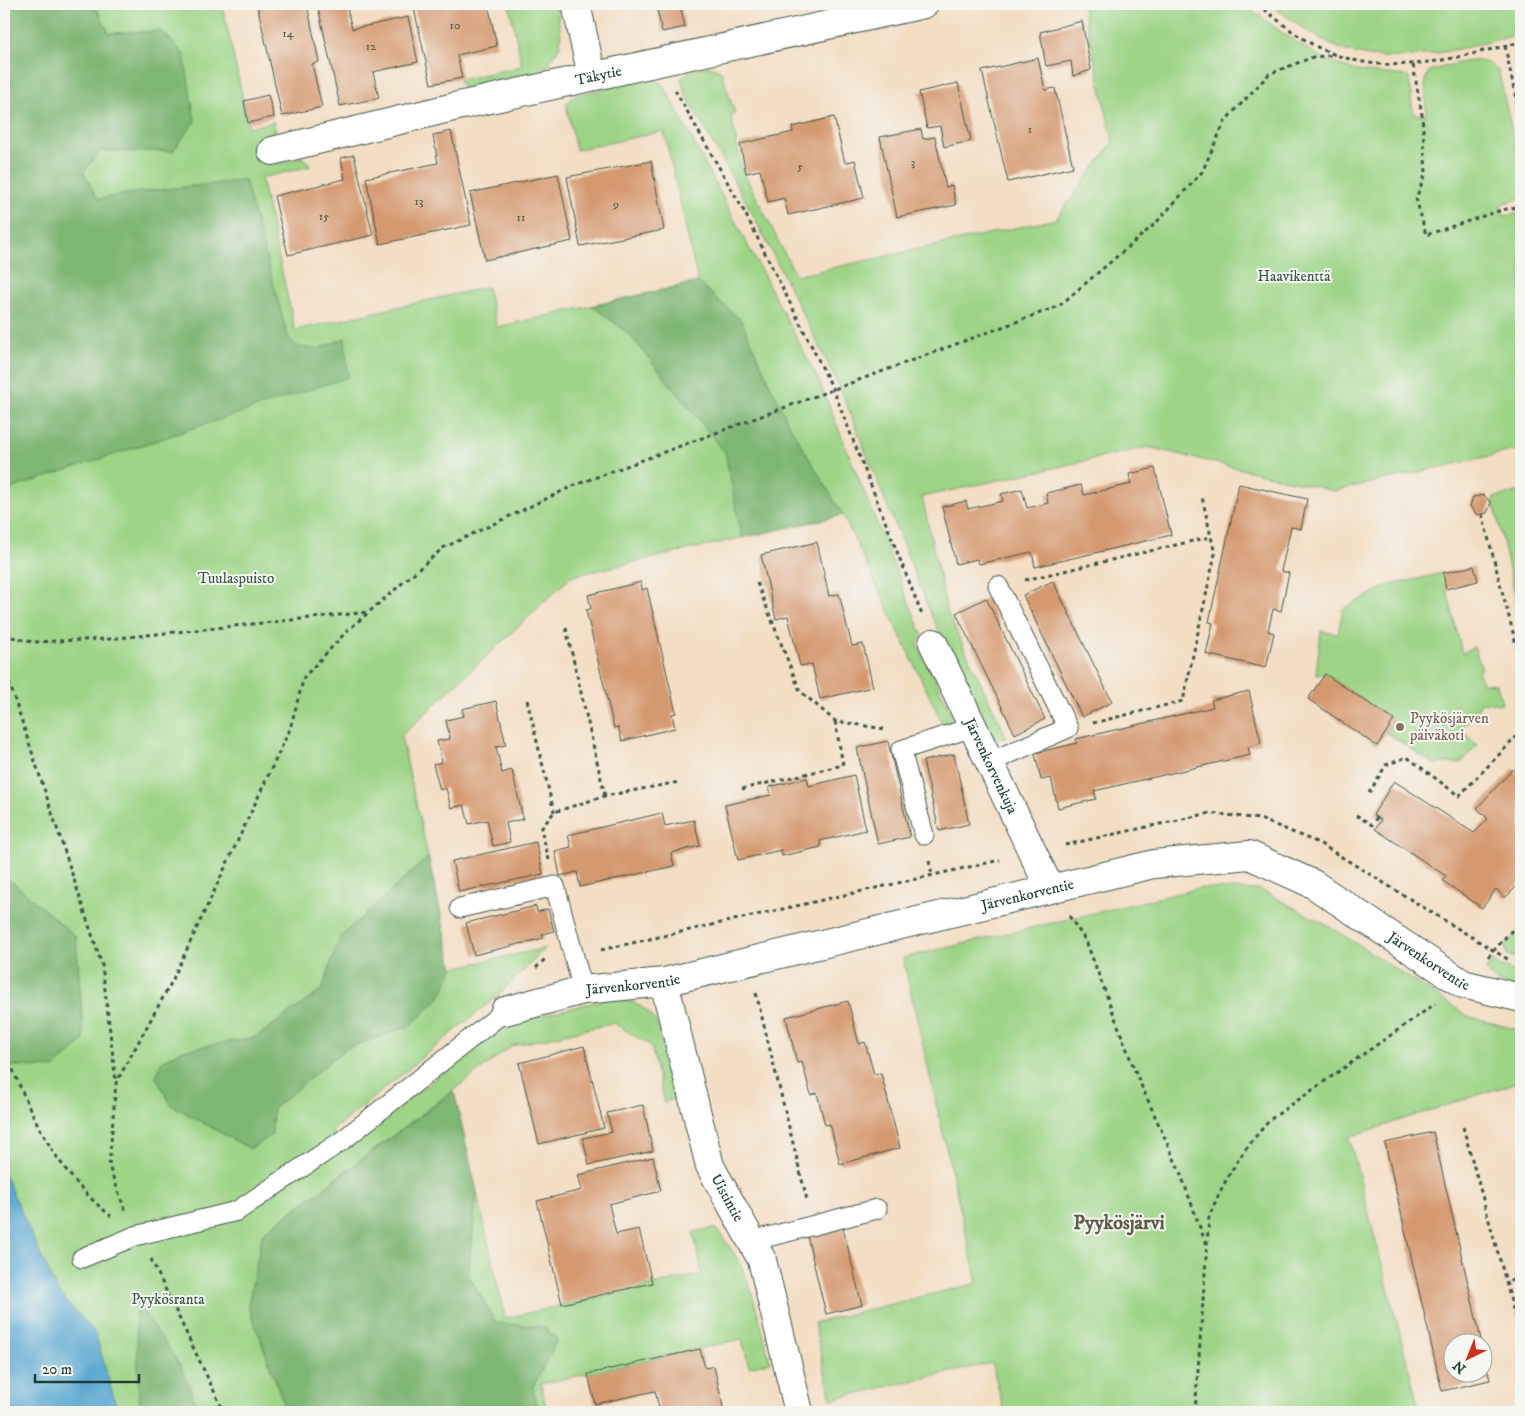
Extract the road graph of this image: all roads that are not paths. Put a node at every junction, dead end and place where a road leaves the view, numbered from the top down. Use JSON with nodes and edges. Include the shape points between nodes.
{"nodes":[{"id":1,"x":576,"y":4,"type":"edge"},
{"id":2,"x":924,"y":4,"type":"edge"},
{"id":3,"x":592,"y":76,"type":"junction"},
{"id":4,"x":272,"y":150,"type":"dead end"},
{"id":5,"x":998,"y":586,"type":"road end"},
{"id":6,"x":933,"y":644,"type":"road end"},
{"id":7,"x":973,"y":728,"type":"junction"},
{"id":8,"x":990,"y":762,"type":"junction"},
{"id":9,"x":924,"y":835,"type":"dead end"},
{"id":10,"x":1050,"y":888,"type":"junction"},
{"id":11,"x":460,"y":908,"type":"dead end"},
{"id":12,"x":664,"y":982,"type":"junction"},
{"id":13,"x":584,"y":990,"type":"junction"},
{"id":14,"x":1521,"y":998,"type":"edge"},
{"id":15,"x":505,"y":1011,"type":"joint"},
{"id":16,"x":877,"y":1209,"type":"dead end"},
{"id":17,"x":752,"y":1240,"type":"junction"},
{"id":18,"x":82,"y":1258,"type":"dead end"},
{"id":19,"x":798,"y":1412,"type":"edge"}],
"edges":[{"from":1,"to":3,"type":"street"},
{"from":2,"to":3,"type":"street","name":"Täkytie"},
{"from":3,"to":4,"type":"street","name":"Täkytie"},
{"from":5,"to":8,"type":"lane","via":[[1068,728]]},
{"from":6,"to":7,"type":"street","name":"Järvenkorvenkuja"},
{"from":7,"to":8,"type":"street","name":"Järvenkorvenkuja"},
{"from":7,"to":9,"type":"lane","via":[[901,750]]},
{"from":8,"to":10,"type":"street","name":"Järvenkorvenkuja"},
{"from":10,"to":12,"type":"street","name":"Järvenkorventie"},
{"from":10,"to":14,"type":"street","name":"Järvenkorventie","via":[[1154,864],[1249,855],[1313,884],[1464,984]]},
{"from":11,"to":13,"type":"lane","via":[[555,886]]},
{"from":12,"to":13,"type":"street","name":"Järvenkorventie"},
{"from":12,"to":17,"type":"street","name":"Uistintie","via":[[710,1166]]},
{"from":13,"to":15,"type":"street","name":"Järvenkorventie"},
{"from":15,"to":18,"type":"lane","via":[[343,1140],[237,1211],[135,1236]]},
{"from":16,"to":17,"type":"lane"},
{"from":17,"to":19,"type":"street","name":"Uistintie","via":[[762,1260]]}]}
